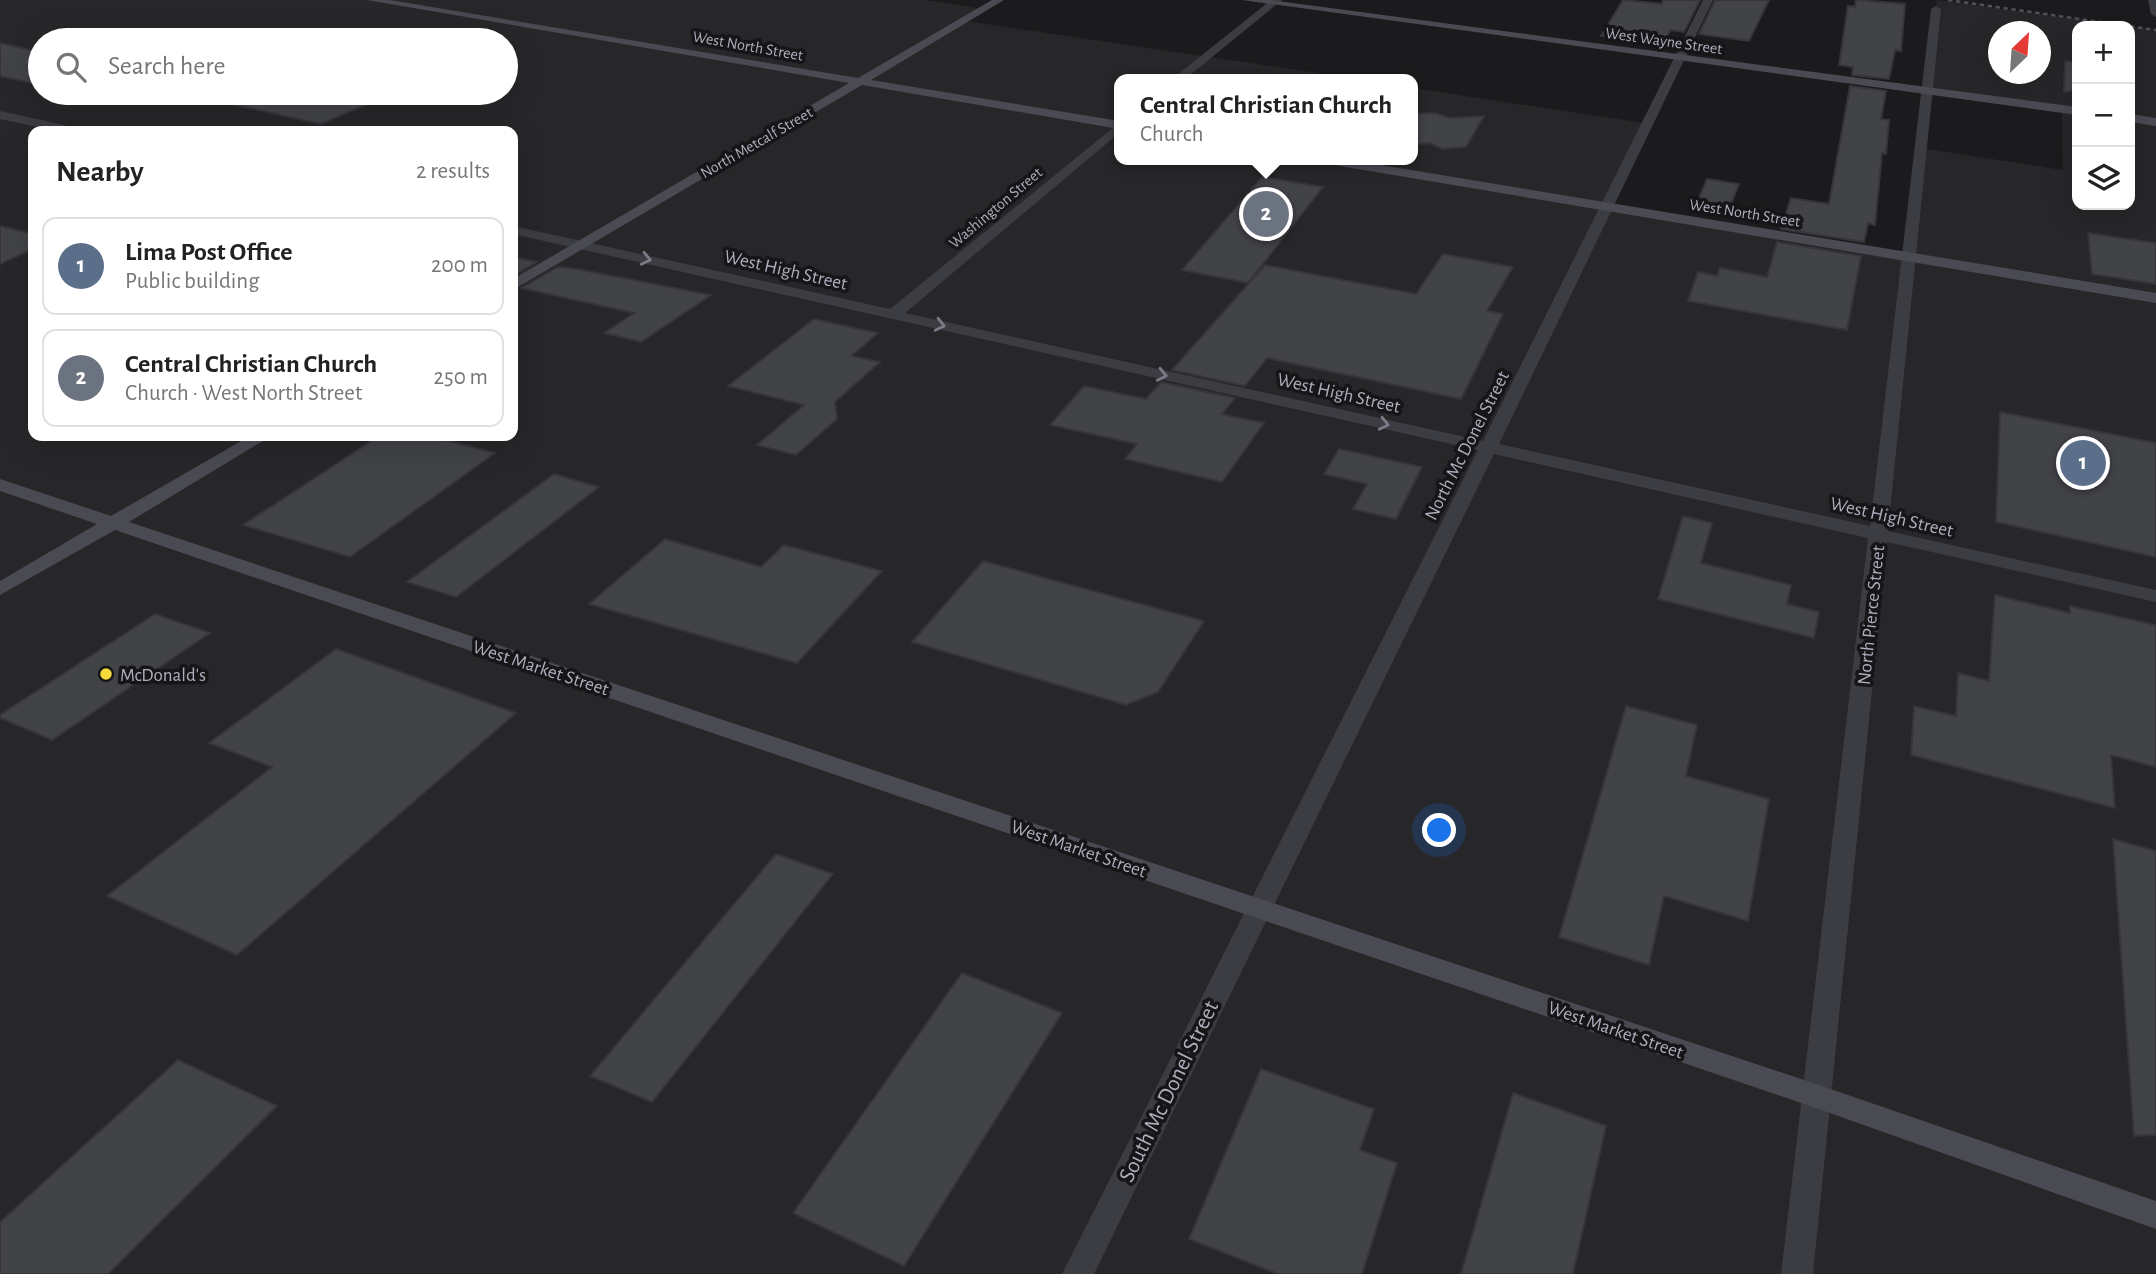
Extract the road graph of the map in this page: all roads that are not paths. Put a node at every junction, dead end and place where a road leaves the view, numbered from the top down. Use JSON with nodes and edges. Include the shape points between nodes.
{"nodes":[{"id":1,"x":372,"y":0,"type":"edge"},
{"id":2,"x":999,"y":0,"type":"edge"},
{"id":3,"x":1247,"y":0,"type":"edge"},
{"id":4,"x":1708,"y":0,"type":"edge"},
{"id":5,"x":2153,"y":0,"type":"edge"},
{"id":6,"x":1275,"y":2,"type":"edge"},
{"id":7,"x":1936,"y":9,"type":"dead end"},
{"id":8,"x":2156,"y":14,"type":"edge"},
{"id":9,"x":1677,"y":58,"type":"junction"},
{"id":10,"x":1184,"y":74,"type":"edge"},
{"id":11,"x":861,"y":82,"type":"junction"},
{"id":12,"x":1927,"y":91,"type":"junction"},
{"id":13,"x":2072,"y":110,"type":"edge"},
{"id":14,"x":0,"y":115,"type":"edge"},
{"id":15,"x":2135,"y":119,"type":"edge"},
{"id":16,"x":2156,"y":122,"type":"edge"},
{"id":17,"x":1114,"y":125,"type":"edge"},
{"id":18,"x":50,"y":126,"type":"edge"},
{"id":19,"x":1114,"y":130,"type":"edge"},
{"id":20,"x":1358,"y":165,"type":"edge"},
{"id":21,"x":1609,"y":207,"type":"junction"},
{"id":22,"x":518,"y":231,"type":"edge"},
{"id":23,"x":580,"y":244,"type":"junction"},
{"id":24,"x":1909,"y":257,"type":"junction"},
{"id":25,"x":518,"y":282,"type":"edge"},
{"id":26,"x":2156,"y":298,"type":"edge"},
{"id":27,"x":893,"y":315,"type":"junction"},
{"id":28,"x":254,"y":441,"type":"edge"},
{"id":29,"x":1489,"y":447,"type":"junction"},
{"id":30,"x":0,"y":485,"type":"edge"},
{"id":31,"x":117,"y":523,"type":"junction"},
{"id":32,"x":1878,"y":534,"type":"junction"},
{"id":33,"x":0,"y":589,"type":"edge"},
{"id":34,"x":2156,"y":596,"type":"edge"},
{"id":35,"x":1259,"y":908,"type":"junction"},
{"id":36,"x":1816,"y":1096,"type":"junction"},
{"id":37,"x":2156,"y":1215,"type":"edge"},
{"id":38,"x":1078,"y":1274,"type":"edge"},
{"id":39,"x":1797,"y":1274,"type":"edge"}],
"edges":[{"from":1,"to":11,"type":"street","name":"West North Street"},
{"from":2,"to":11,"type":"street","name":"North Metcalf Street"},
{"from":3,"to":6,"type":"street","name":"West Wayne Street"},
{"from":4,"to":9,"type":"street","name":"North Mc Donel Street"},
{"from":5,"to":8,"type":"street"},
{"from":6,"to":9,"type":"street","name":"West Wayne Street"},
{"from":6,"to":10,"type":"street"},
{"from":7,"to":12,"type":"street","name":"North Pierce Street"},
{"from":9,"to":12,"type":"street","name":"West Wayne Street"},
{"from":9,"to":21,"type":"street","name":"North Mc Donel Street"},
{"from":11,"to":17,"type":"street","name":"West North Street"},
{"from":11,"to":23,"type":"street","name":"North Metcalf Street"},
{"from":12,"to":13,"type":"street","name":"West Wayne Street"},
{"from":12,"to":24,"type":"street","name":"North Pierce Street"},
{"from":14,"to":18,"type":"street"},
{"from":15,"to":16,"type":"street"},
{"from":19,"to":27,"type":"street","name":"Washington Street"},
{"from":20,"to":21,"type":"street","name":"West North Street"},
{"from":21,"to":24,"type":"street","name":"West North Street"},
{"from":21,"to":29,"type":"street","name":"North Mc Donel Street"},
{"from":22,"to":23,"type":"street","name":"West High Street"},
{"from":23,"to":25,"type":"street","name":"North Metcalf Street"},
{"from":23,"to":27,"type":"street","name":"West High Street","one_way":true},
{"from":24,"to":26,"type":"street","name":"West North Street"},
{"from":24,"to":32,"type":"street","name":"North Pierce Street"},
{"from":27,"to":29,"type":"street","name":"West High Street","one_way":true},
{"from":28,"to":31,"type":"street"},
{"from":29,"to":32,"type":"street","name":"West High Street"},
{"from":29,"to":35,"type":"street","name":"North Mc Donel Street"},
{"from":30,"to":31,"type":"street","name":"West Market Street"},
{"from":31,"to":33,"type":"street"},
{"from":31,"to":35,"type":"street","name":"West Market Street"},
{"from":32,"to":34,"type":"street","name":"West High Street"},
{"from":32,"to":36,"type":"street","name":"North Pierce Street"},
{"from":35,"to":36,"type":"street","name":"West Market Street"},
{"from":35,"to":38,"type":"street","name":"South Mc Donel Street"},
{"from":36,"to":37,"type":"street","name":"West Market Street"},
{"from":36,"to":39,"type":"street","name":"North Pierce Street"}]}
